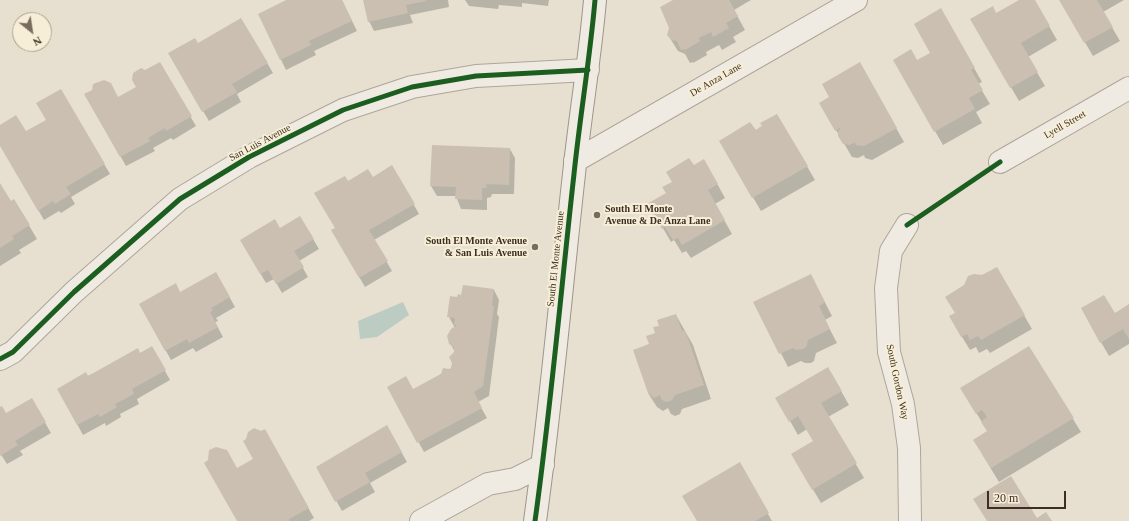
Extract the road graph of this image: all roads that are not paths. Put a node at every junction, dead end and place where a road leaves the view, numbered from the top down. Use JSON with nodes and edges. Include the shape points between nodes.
{"nodes":[{"id":1,"x":595,"y":0,"type":"edge"},
{"id":2,"x":856,"y":0,"type":"edge"},
{"id":3,"x":588,"y":70,"type":"junction"},
{"id":4,"x":1129,"y":88,"type":"edge"},
{"id":5,"x":575,"y":161,"type":"junction"},
{"id":6,"x":1000,"y":162,"type":"dead end"},
{"id":7,"x":908,"y":225,"type":"dead end"},
{"id":8,"x":0,"y":360,"type":"edge"},
{"id":9,"x":543,"y":465,"type":"junction"},
{"id":10,"x":421,"y":521,"type":"edge"},
{"id":11,"x":535,"y":521,"type":"edge"},
{"id":12,"x":910,"y":521,"type":"edge"}],
"edges":[{"from":1,"to":3,"type":"street","name":"South El Monte Avenue"},
{"from":2,"to":5,"type":"street","name":"De Anza Lane"},
{"from":3,"to":5,"type":"street","name":"South El Monte Avenue"},
{"from":3,"to":8,"type":"street","name":"San Luis Avenue","via":[[476,76],[412,87],[343,110],[249,157],[180,199],[74,292],[13,352]]},
{"from":4,"to":6,"type":"street","name":"Lyell Street"},
{"from":5,"to":9,"type":"street","name":"South El Monte Avenue"},
{"from":7,"to":12,"type":"street","name":"South Gordon Way","via":[[891,251],[886,288],[888,352],[903,404],[909,448]]},
{"from":9,"to":10,"type":"street","via":[[515,479],[488,484]]},
{"from":9,"to":11,"type":"street","name":"South El Monte Avenue"}]}
